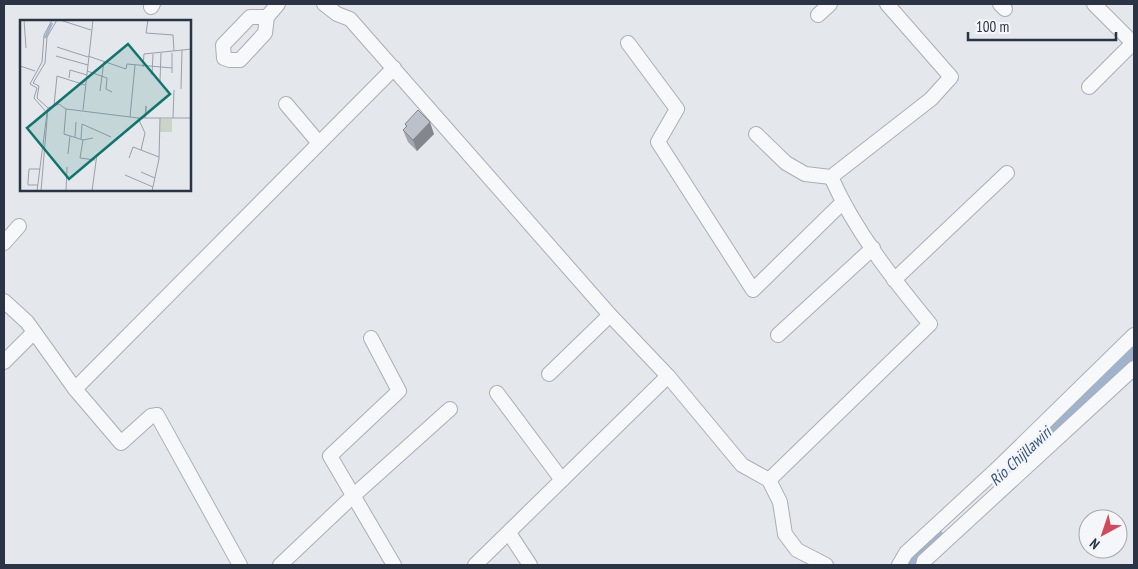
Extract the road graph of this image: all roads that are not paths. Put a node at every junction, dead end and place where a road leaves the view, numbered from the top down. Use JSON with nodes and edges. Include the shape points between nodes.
{"nodes":[{"id":1,"x":278,"y":4,"type":"edge"},
{"id":2,"x":324,"y":4,"type":"edge"},
{"id":3,"x":350,"y":4,"type":"edge"},
{"id":4,"x":830,"y":4,"type":"edge"},
{"id":5,"x":887,"y":4,"type":"edge"},
{"id":6,"x":1094,"y":4,"type":"edge"},
{"id":7,"x":818,"y":15,"type":"dead end"},
{"id":8,"x":267,"y":17,"type":"dead end"},
{"id":9,"x":350,"y":19,"type":"junction"},
{"id":10,"x":1134,"y":42,"type":"edge"},
{"id":11,"x":628,"y":43,"type":"dead end"},
{"id":12,"x":394,"y":68,"type":"junction"},
{"id":13,"x":1089,"y":87,"type":"dead end"},
{"id":14,"x":286,"y":104,"type":"dead end"},
{"id":15,"x":756,"y":134,"type":"dead end"},
{"id":16,"x":319,"y":143,"type":"junction"},
{"id":17,"x":1007,"y":173,"type":"dead end"},
{"id":18,"x":831,"y":178,"type":"junction"},
{"id":19,"x":842,"y":203,"type":"junction"},
{"id":20,"x":19,"y":226,"type":"dead end"},
{"id":21,"x":4,"y":242,"type":"edge"},
{"id":22,"x":872,"y":248,"type":"junction"},
{"id":23,"x":894,"y":280,"type":"junction"},
{"id":24,"x":4,"y":301,"type":"edge"},
{"id":25,"x":610,"y":315,"type":"junction"},
{"id":26,"x":34,"y":332,"type":"junction"},
{"id":27,"x":778,"y":335,"type":"dead end"},
{"id":28,"x":1134,"y":335,"type":"edge"},
{"id":29,"x":371,"y":338,"type":"dead end"},
{"id":30,"x":4,"y":362,"type":"edge"},
{"id":31,"x":1134,"y":368,"type":"edge"},
{"id":32,"x":549,"y":374,"type":"dead end"},
{"id":33,"x":668,"y":376,"type":"junction"},
{"id":34,"x":75,"y":389,"type":"junction"},
{"id":35,"x":497,"y":393,"type":"dead end"},
{"id":36,"x":450,"y":409,"type":"dead end"},
{"id":37,"x":562,"y":480,"type":"junction"},
{"id":38,"x":769,"y":480,"type":"junction"},
{"id":39,"x":353,"y":496,"type":"junction"},
{"id":40,"x":508,"y":533,"type":"junction"},
{"id":41,"x":240,"y":565,"type":"edge"},
{"id":42,"x":280,"y":565,"type":"edge"},
{"id":43,"x":394,"y":565,"type":"edge"},
{"id":44,"x":475,"y":565,"type":"edge"},
{"id":45,"x":530,"y":565,"type":"edge"},
{"id":46,"x":826,"y":565,"type":"edge"},
{"id":47,"x":899,"y":565,"type":"edge"},
{"id":48,"x":923,"y":565,"type":"edge"}],
"edges":[{"from":1,"to":8,"type":"street"},
{"from":2,"to":9,"type":"street"},
{"from":3,"to":9,"type":"street"},
{"from":4,"to":7,"type":"street"},
{"from":5,"to":18,"type":"street","via":[[952,77],[931,99]]},
{"from":6,"to":10,"type":"street"},
{"from":9,"to":12,"type":"street"},
{"from":10,"to":13,"type":"street"},
{"from":11,"to":19,"type":"street","via":[[677,109],[658,142],[753,290]]},
{"from":12,"to":16,"type":"street"},
{"from":12,"to":25,"type":"street"},
{"from":14,"to":16,"type":"street"},
{"from":15,"to":18,"type":"street","via":[[799,171]]},
{"from":16,"to":34,"type":"street"},
{"from":17,"to":23,"type":"street"},
{"from":18,"to":19,"type":"street"},
{"from":19,"to":22,"type":"street"},
{"from":20,"to":21,"type":"street"},
{"from":22,"to":23,"type":"street"},
{"from":22,"to":27,"type":"street"},
{"from":23,"to":38,"type":"street","via":[[930,324]]},
{"from":24,"to":26,"type":"street"},
{"from":25,"to":32,"type":"street"},
{"from":25,"to":33,"type":"street"},
{"from":26,"to":30,"type":"street"},
{"from":26,"to":34,"type":"street"},
{"from":28,"to":47,"type":"street","via":[[906,553]]},
{"from":29,"to":39,"type":"street","via":[[399,391],[330,456]]},
{"from":31,"to":48,"type":"street"},
{"from":33,"to":37,"type":"street"},
{"from":33,"to":38,"type":"street","via":[[742,465]]},
{"from":34,"to":41,"type":"street","via":[[121,442],[151,416],[157,415]]},
{"from":35,"to":37,"type":"street"},
{"from":36,"to":39,"type":"street"},
{"from":37,"to":40,"type":"street"},
{"from":38,"to":46,"type":"street","via":[[780,502],[785,534],[797,550]]},
{"from":39,"to":42,"type":"street"},
{"from":39,"to":43,"type":"street"},
{"from":40,"to":44,"type":"street"},
{"from":40,"to":45,"type":"street"}]}
